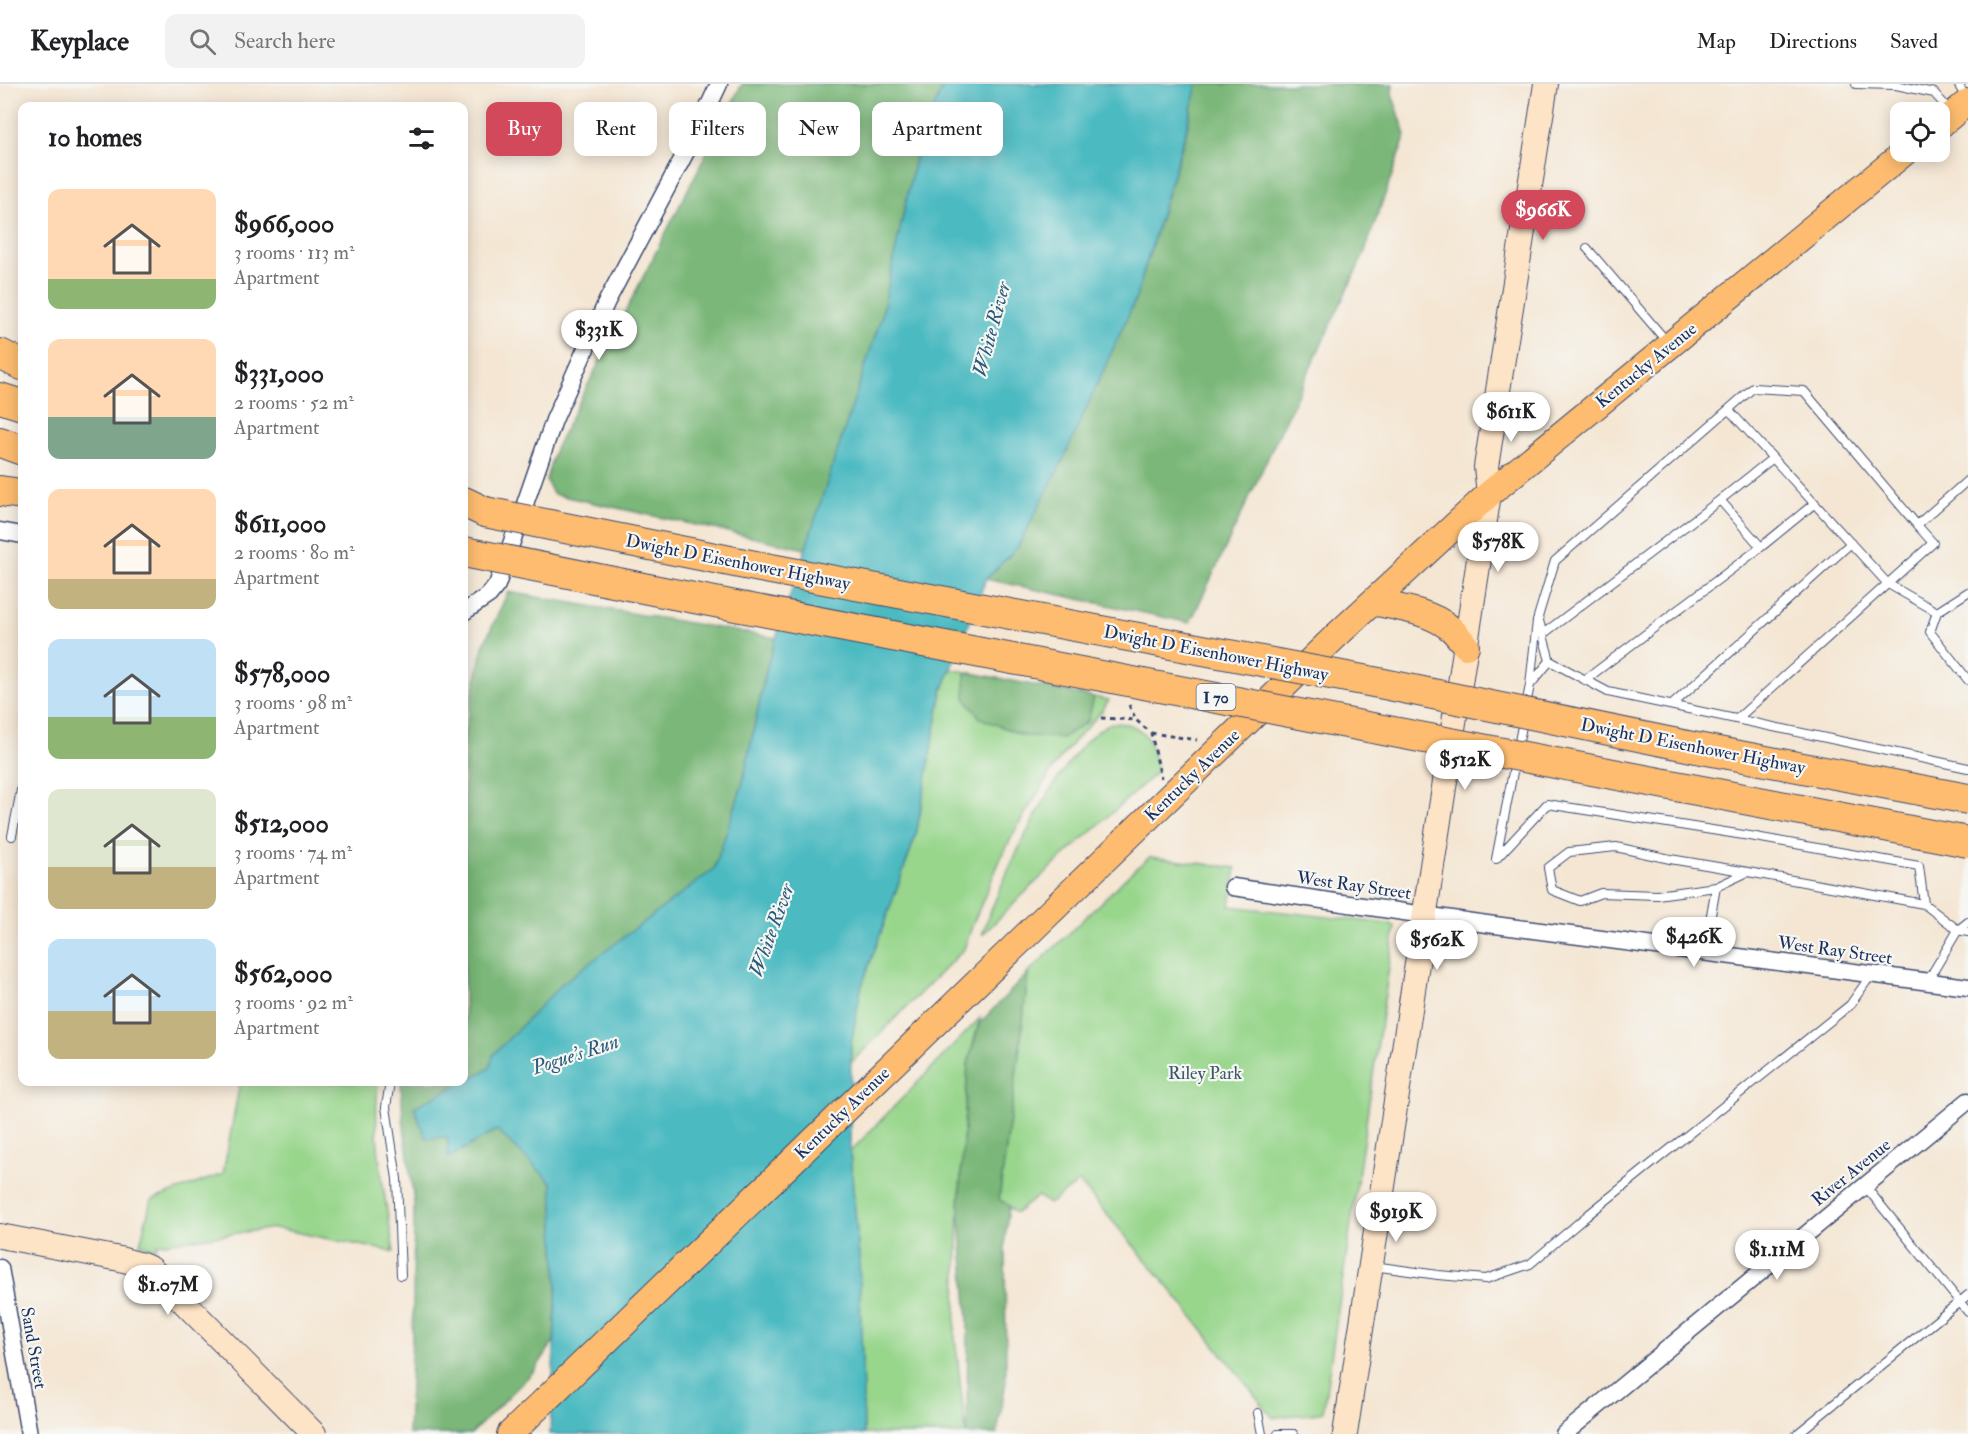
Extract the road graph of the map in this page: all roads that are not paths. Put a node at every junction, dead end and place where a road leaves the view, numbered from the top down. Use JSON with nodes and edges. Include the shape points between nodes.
{"nodes":[{"id":1,"x":719,"y":84,"type":"edge"},
{"id":2,"x":1546,"y":84,"type":"edge"},
{"id":3,"x":1856,"y":84,"type":"edge"},
{"id":4,"x":1958,"y":84,"type":"edge"},
{"id":5,"x":1957,"y":111,"type":"edge"},
{"id":6,"x":1893,"y":162,"type":"edge"},
{"id":7,"x":1587,"y":248,"type":"dead end"},
{"id":8,"x":1670,"y":346,"type":"junction"},
{"id":9,"x":0,"y":354,"type":"edge"},
{"id":10,"x":18,"y":363,"type":"edge"},
{"id":11,"x":0,"y":398,"type":"edge"},
{"id":12,"x":18,"y":404,"type":"edge"},
{"id":13,"x":1729,"y":410,"type":"junction"},
{"id":14,"x":0,"y":442,"type":"edge"},
{"id":15,"x":18,"y":449,"type":"edge"},
{"id":16,"x":1773,"y":458,"type":"junction"},
{"id":17,"x":1968,"y":480,"type":"edge"},
{"id":18,"x":0,"y":491,"type":"edge"},
{"id":19,"x":18,"y":493,"type":"edge"},
{"id":20,"x":1489,"y":494,"type":"junction"},
{"id":21,"x":1720,"y":500,"type":"junction"},
{"id":22,"x":1815,"y":503,"type":"junction"},
{"id":23,"x":471,"y":507,"type":"edge"},
{"id":24,"x":1917,"y":525,"type":"junction"},
{"id":25,"x":0,"y":531,"type":"edge"},
{"id":26,"x":18,"y":534,"type":"edge"},
{"id":27,"x":1851,"y":543,"type":"junction"},
{"id":28,"x":1761,"y":547,"type":"junction"},
{"id":29,"x":468,"y":553,"type":"edge"},
{"id":30,"x":468,"y":567,"type":"edge"},
{"id":31,"x":1888,"y":584,"type":"junction"},
{"id":32,"x":1968,"y":592,"type":"edge"},
{"id":33,"x":668,"y":593,"type":"junction"},
{"id":34,"x":1373,"y":602,"type":"junction"},
{"id":35,"x":468,"y":609,"type":"edge"},
{"id":36,"x":1937,"y":612,"type":"junction"},
{"id":37,"x":1538,"y":617,"type":"junction"},
{"id":38,"x":1543,"y":634,"type":"junction"},
{"id":39,"x":1466,"y":646,"type":"junction"},
{"id":40,"x":1550,"y":661,"type":"junction"},
{"id":41,"x":1586,"y":680,"type":"junction"},
{"id":42,"x":1968,"y":680,"type":"edge"},
{"id":43,"x":1530,"y":685,"type":"junction"},
{"id":44,"x":1672,"y":705,"type":"junction"},
{"id":45,"x":1737,"y":719,"type":"junction"},
{"id":46,"x":1968,"y":768,"type":"edge"},
{"id":47,"x":1968,"y":799,"type":"edge"},
{"id":48,"x":18,"y":805,"type":"edge"},
{"id":49,"x":12,"y":836,"type":"dead end"},
{"id":50,"x":1968,"y":842,"type":"edge"},
{"id":51,"x":1748,"y":872,"type":"junction"},
{"id":52,"x":1233,"y":887,"type":"dead end"},
{"id":53,"x":1716,"y":887,"type":"junction"},
{"id":54,"x":1924,"y":904,"type":"junction"},
{"id":55,"x":1425,"y":915,"type":"junction"},
{"id":56,"x":1968,"y":922,"type":"edge"},
{"id":57,"x":1958,"y":930,"type":"junction"},
{"id":58,"x":1968,"y":932,"type":"edge"},
{"id":59,"x":1709,"y":953,"type":"junction"},
{"id":60,"x":1871,"y":975,"type":"junction"},
{"id":61,"x":1927,"y":982,"type":"junction"},
{"id":62,"x":1968,"y":987,"type":"edge"},
{"id":63,"x":389,"y":1086,"type":"edge"},
{"id":64,"x":1968,"y":1101,"type":"edge"},
{"id":65,"x":1865,"y":1186,"type":"junction"},
{"id":66,"x":0,"y":1236,"type":"edge"},
{"id":67,"x":1371,"y":1265,"type":"junction"},
{"id":68,"x":0,"y":1268,"type":"edge"},
{"id":69,"x":401,"y":1275,"type":"dead end"},
{"id":70,"x":1968,"y":1295,"type":"edge"},
{"id":71,"x":1960,"y":1302,"type":"junction"},
{"id":72,"x":1968,"y":1312,"type":"edge"},
{"id":73,"x":1258,"y":1413,"type":"dead end"},
{"id":74,"x":29,"y":1434,"type":"edge"},
{"id":75,"x":314,"y":1434,"type":"edge"},
{"id":76,"x":510,"y":1434,"type":"edge"},
{"id":77,"x":1262,"y":1434,"type":"edge"},
{"id":78,"x":1278,"y":1434,"type":"edge"},
{"id":79,"x":1294,"y":1434,"type":"edge"},
{"id":80,"x":1345,"y":1434,"type":"edge"},
{"id":81,"x":1564,"y":1434,"type":"edge"},
{"id":82,"x":1797,"y":1434,"type":"edge"}],
"edges":[{"from":1,"to":35,"type":"street","via":[[607,301],[554,420],[497,585]]},
{"from":2,"to":20,"type":"street","via":[[1486,467]]},
{"from":3,"to":5,"type":"lane","via":[[1896,85],[1934,93]]},
{"from":4,"to":5,"type":"lane"},
{"from":6,"to":8,"type":"main road","name":"Kentucky Avenue"},
{"from":7,"to":8,"type":"lane"},
{"from":8,"to":20,"type":"main road","name":"Kentucky Avenue"},
{"from":9,"to":10,"type":"highway"},
{"from":11,"to":12,"type":"highway"},
{"from":13,"to":16,"type":"lane"},
{"from":13,"to":24,"type":"lane","via":[[1753,388],[1804,391]]},
{"from":13,"to":37,"type":"lane","via":[[1555,561]]},
{"from":14,"to":15,"type":"highway"},
{"from":16,"to":21,"type":"lane"},
{"from":16,"to":22,"type":"lane"},
{"from":17,"to":24,"type":"lane"},
{"from":18,"to":19,"type":"highway"},
{"from":20,"to":34,"type":"main road","name":"Kentucky Avenue"},
{"from":20,"to":39,"type":"street"},
{"from":21,"to":28,"type":"lane"},
{"from":21,"to":38,"type":"lane"},
{"from":22,"to":27,"type":"lane"},
{"from":22,"to":28,"type":"lane"},
{"from":23,"to":47,"type":"highway","name":"Dwight D Eisenhower Highway","bridge":true,"via":[[771,570],[1373,682]]},
{"from":24,"to":31,"type":"lane","via":[[1933,543]]},
{"from":25,"to":26,"type":"street"},
{"from":27,"to":31,"type":"lane"},
{"from":27,"to":44,"type":"lane"},
{"from":28,"to":41,"type":"lane"},
{"from":29,"to":33,"type":"highway","number":"I 70","bridge":true},
{"from":30,"to":33,"type":"highway","bridge":true},
{"from":31,"to":36,"type":"lane"},
{"from":31,"to":45,"type":"lane"},
{"from":32,"to":36,"type":"lane"},
{"from":33,"to":50,"type":"highway","number":"I 70","bridge":true},
{"from":34,"to":39,"type":"main road","via":[[1434,618],[1450,628]]},
{"from":34,"to":76,"type":"main road","name":"Kentucky Avenue"},
{"from":36,"to":42,"type":"lane","via":[[1930,632]]},
{"from":37,"to":38,"type":"lane"},
{"from":37,"to":43,"type":"lane"},
{"from":38,"to":40,"type":"lane"},
{"from":39,"to":55,"type":"street"},
{"from":40,"to":41,"type":"lane"},
{"from":40,"to":43,"type":"lane"},
{"from":41,"to":44,"type":"lane","via":[[1608,692]]},
{"from":43,"to":54,"type":"lane","via":[[1496,860],[1547,804],[1918,866]]},
{"from":44,"to":45,"type":"lane"},
{"from":45,"to":46,"type":"lane"},
{"from":48,"to":49,"type":"lane"},
{"from":51,"to":53,"type":"lane"},
{"from":51,"to":53,"type":"lane","via":[[1616,847],[1569,852],[1548,868],[1552,890],[1580,901],[1601,893],[1657,895]]},
{"from":51,"to":54,"type":"lane"},
{"from":52,"to":55,"type":"street","name":"West Ray Street"},
{"from":53,"to":59,"type":"lane"},
{"from":54,"to":57,"type":"lane"},
{"from":55,"to":59,"type":"street","name":"West Ray Street"},
{"from":55,"to":67,"type":"street"},
{"from":56,"to":57,"type":"lane"},
{"from":57,"to":58,"type":"lane"},
{"from":57,"to":61,"type":"lane"},
{"from":59,"to":60,"type":"street","name":"West Ray Street"},
{"from":60,"to":61,"type":"street","name":"West Ray Street"},
{"from":60,"to":67,"type":"lane","via":[[1850,1005],[1530,1264],[1486,1279]]},
{"from":61,"to":62,"type":"street","name":"West Ray Street"},
{"from":63,"to":69,"type":"lane","via":[[386,1107],[397,1179]]},
{"from":64,"to":65,"type":"street","name":"River Avenue"},
{"from":65,"to":71,"type":"lane"},
{"from":65,"to":81,"type":"street","name":"River Avenue"},
{"from":66,"to":75,"type":"street","via":[[134,1262],[150,1269]]},
{"from":67,"to":80,"type":"street"},
{"from":68,"to":74,"type":"street","name":"Sand Street"},
{"from":70,"to":71,"type":"lane"},
{"from":71,"to":72,"type":"lane"},
{"from":71,"to":82,"type":"lane"},
{"from":73,"to":77,"type":"lane"},
{"from":78,"to":79,"type":"lane"}]}
